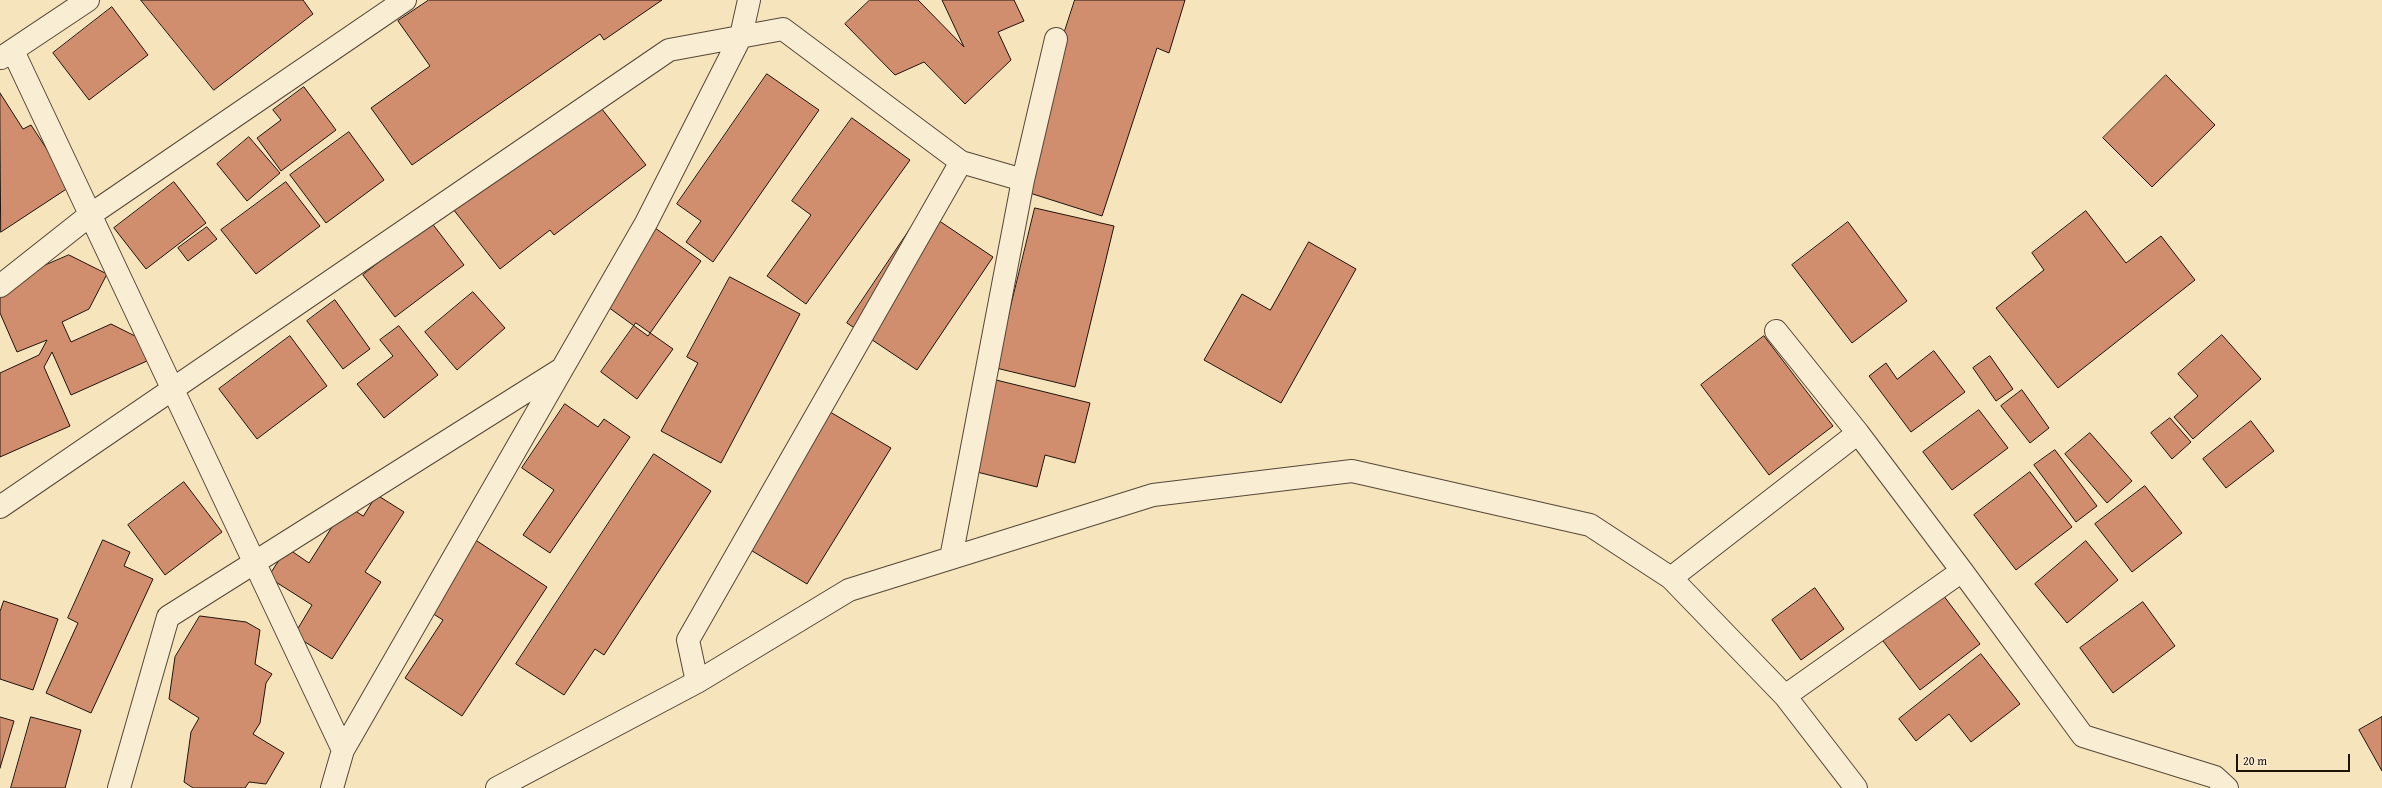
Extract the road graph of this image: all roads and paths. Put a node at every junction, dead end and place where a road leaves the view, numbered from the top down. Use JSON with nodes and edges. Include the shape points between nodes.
{"nodes":[{"id":1,"x":88,"y":0,"type":"edge"},
{"id":2,"x":405,"y":0,"type":"edge"},
{"id":3,"x":749,"y":0,"type":"edge"},
{"id":4,"x":741,"y":36,"type":"junction"},
{"id":5,"x":1056,"y":40,"type":"dead end"},
{"id":6,"x":6,"y":55,"type":"edge"},
{"id":7,"x":961,"y":162,"type":"junction"},
{"id":8,"x":1023,"y":180,"type":"junction"},
{"id":9,"x":90,"y":214,"type":"junction"},
{"id":10,"x":0,"y":286,"type":"edge"},
{"id":11,"x":1776,"y":331,"type":"dead end"},
{"id":12,"x":563,"y":368,"type":"junction"},
{"id":13,"x":173,"y":389,"type":"junction"},
{"id":14,"x":1858,"y":433,"type":"junction"},
{"id":15,"x":0,"y":507,"type":"edge"},
{"id":16,"x":951,"y":558,"type":"junction"},
{"id":17,"x":255,"y":564,"type":"junction"},
{"id":18,"x":1962,"y":571,"type":"junction"},
{"id":19,"x":1671,"y":578,"type":"junction"},
{"id":20,"x":697,"y":682,"type":"junction"},
{"id":21,"x":1785,"y":696,"type":"junction"},
{"id":22,"x":343,"y":750,"type":"junction"},
{"id":23,"x":119,"y":788,"type":"edge"},
{"id":24,"x":332,"y":788,"type":"edge"},
{"id":25,"x":497,"y":788,"type":"edge"},
{"id":26,"x":1856,"y":788,"type":"edge"},
{"id":27,"x":2227,"y":788,"type":"edge"}],
"edges":[{"from":1,"to":6,"type":"street"},
{"from":2,"to":9,"type":"street"},
{"from":3,"to":4,"type":"street"},
{"from":4,"to":7,"type":"street","via":[[783,29]]},
{"from":4,"to":12,"type":"street","via":[[646,223]]},
{"from":4,"to":13,"type":"street","via":[[669,50]]},
{"from":5,"to":8,"type":"street"},
{"from":6,"to":9,"type":"street"},
{"from":7,"to":8,"type":"street"},
{"from":7,"to":20,"type":"street","via":[[688,640]]},
{"from":8,"to":16,"type":"street"},
{"from":9,"to":10,"type":"street"},
{"from":9,"to":13,"type":"street"},
{"from":11,"to":14,"type":"street"},
{"from":12,"to":17,"type":"street"},
{"from":12,"to":22,"type":"street"},
{"from":13,"to":15,"type":"street"},
{"from":13,"to":17,"type":"street"},
{"from":14,"to":18,"type":"street"},
{"from":14,"to":19,"type":"street"},
{"from":16,"to":19,"type":"street","via":[[1153,495],[1352,471],[1590,525]]},
{"from":16,"to":20,"type":"street","via":[[848,590]]},
{"from":17,"to":22,"type":"street"},
{"from":17,"to":23,"type":"street","via":[[168,617]]},
{"from":18,"to":21,"type":"street"},
{"from":18,"to":27,"type":"street","via":[[2083,736],[2215,777]]},
{"from":19,"to":21,"type":"street"},
{"from":20,"to":25,"type":"street"},
{"from":21,"to":26,"type":"street"},
{"from":22,"to":24,"type":"street"}]}
